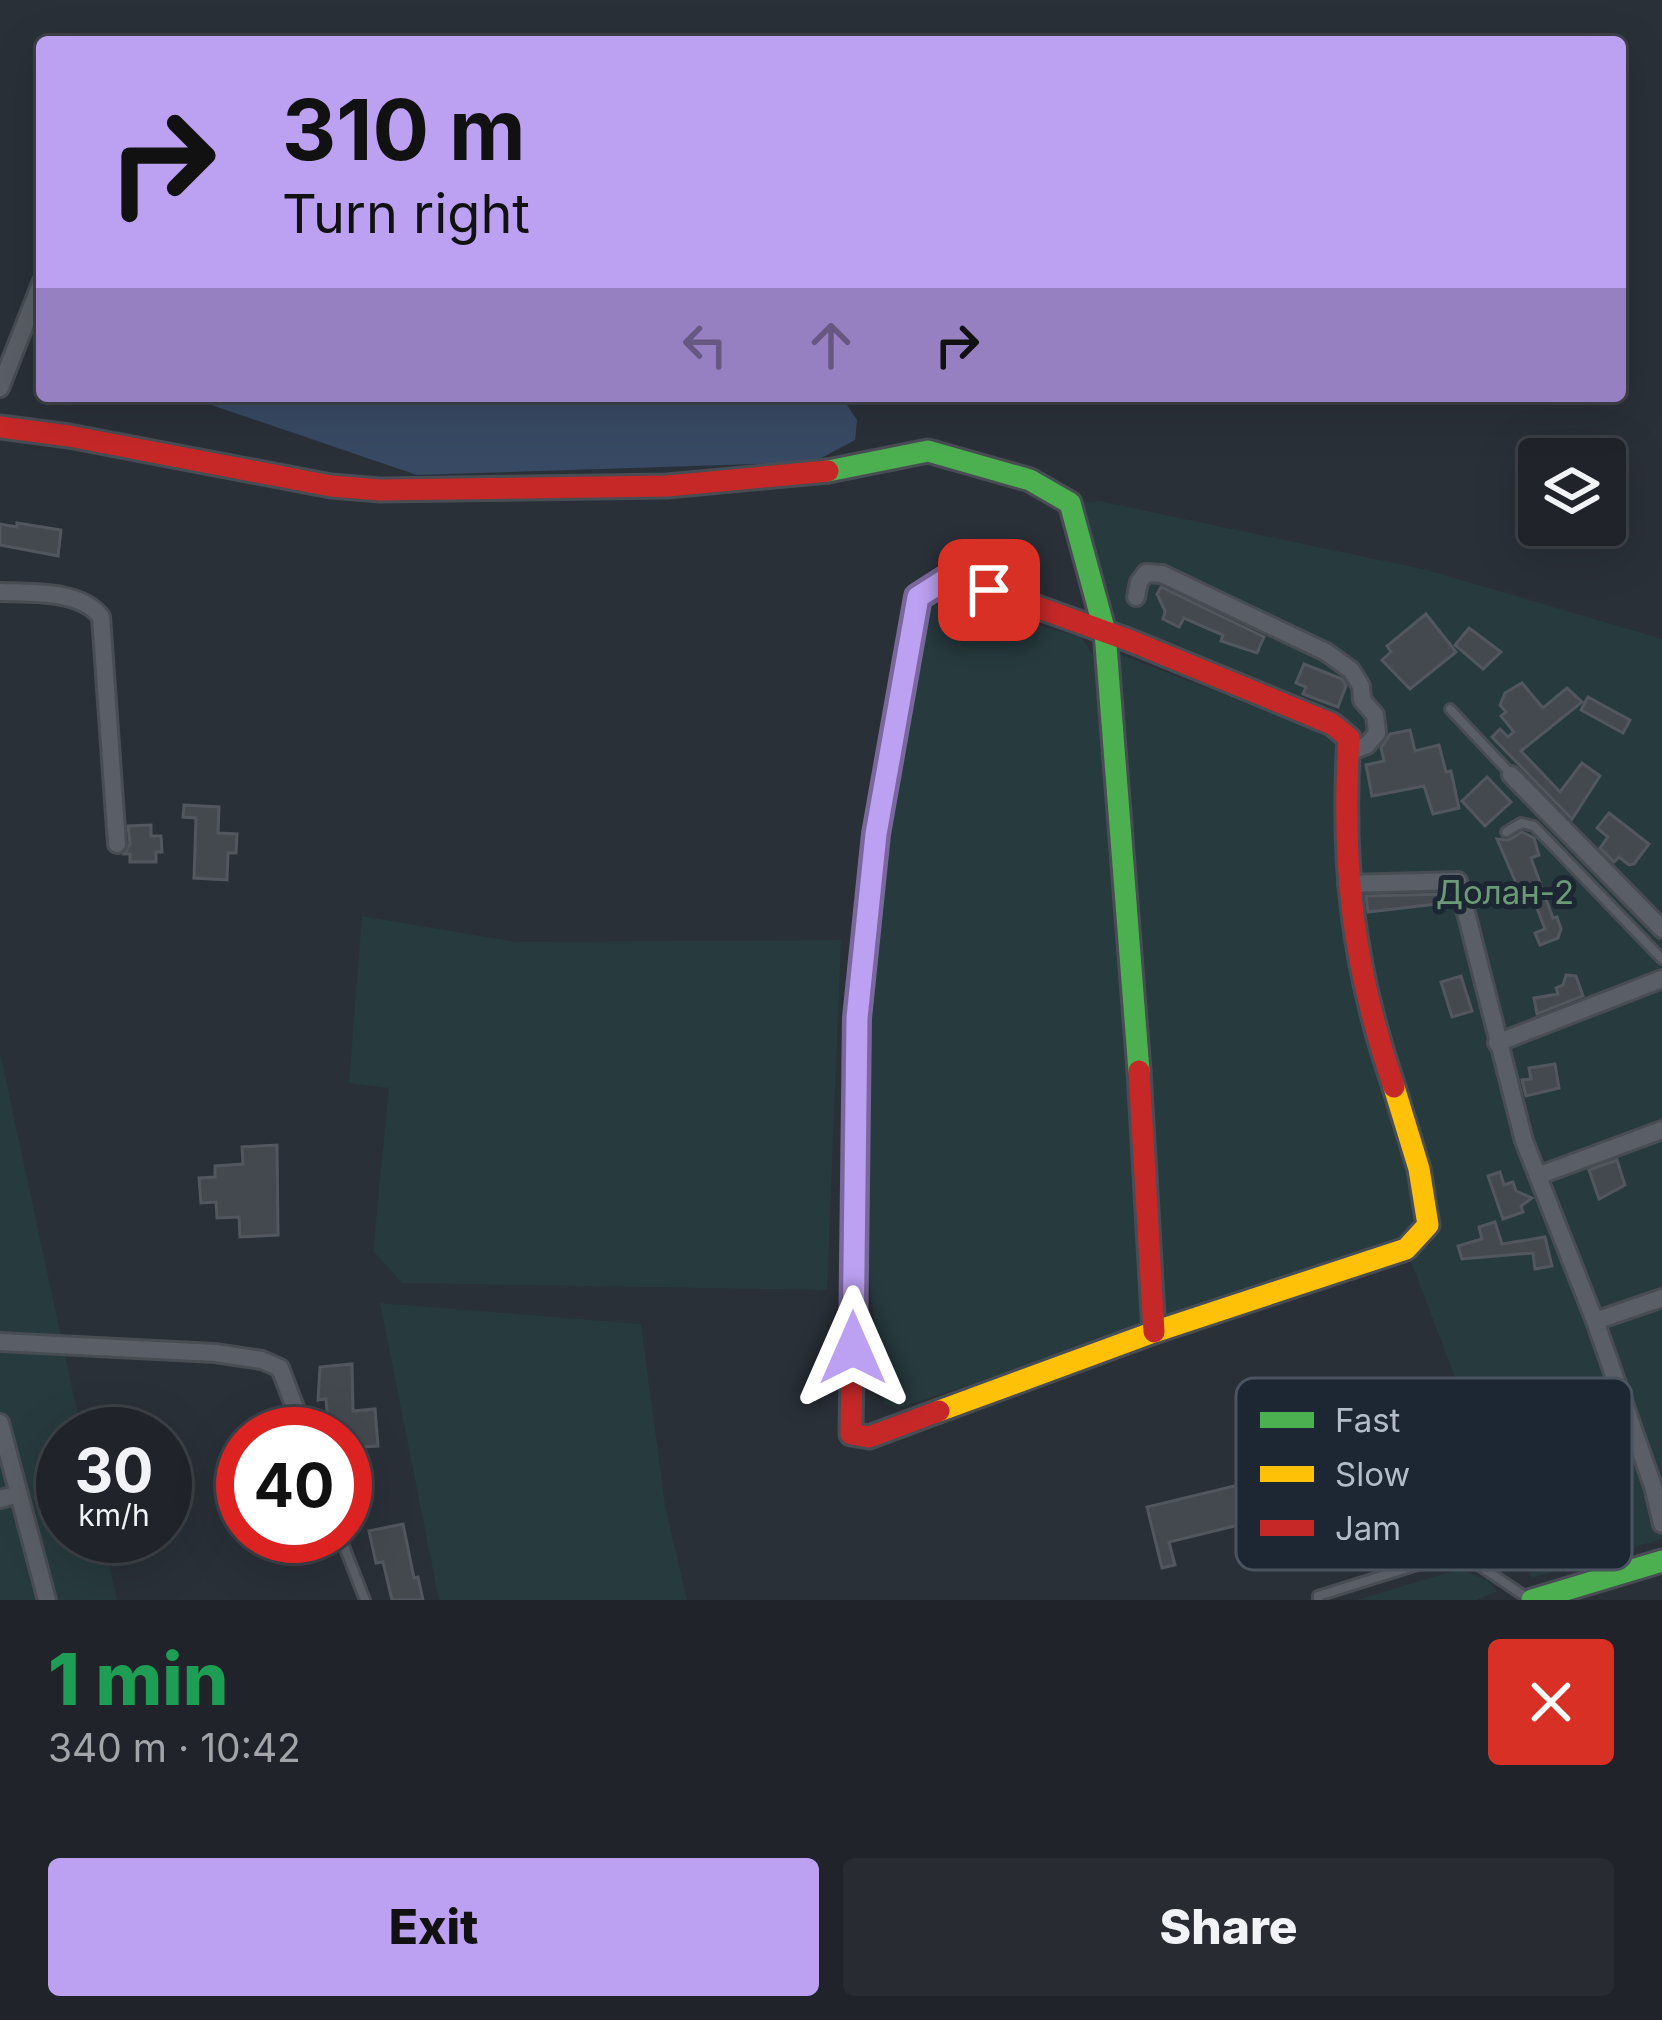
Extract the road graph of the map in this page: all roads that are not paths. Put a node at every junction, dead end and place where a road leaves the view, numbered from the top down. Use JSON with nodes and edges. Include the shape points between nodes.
{"nodes":[{"id":1,"x":36,"y":295,"type":"edge"},
{"id":2,"x":0,"y":388,"type":"edge"},
{"id":3,"x":0,"y":427,"type":"edge"},
{"id":4,"x":0,"y":592,"type":"edge"},
{"id":5,"x":1136,"y":597,"type":"dead end"},
{"id":6,"x":1105,"y":632,"type":"junction"},
{"id":7,"x":1450,"y":709,"type":"dead end"},
{"id":8,"x":1348,"y":753,"type":"junction"},
{"id":9,"x":1511,"y":775,"type":"joint"},
{"id":10,"x":1505,"y":832,"type":"dead end"},
{"id":11,"x":117,"y":844,"type":"dead end"},
{"id":12,"x":1347,"y":884,"type":"junction"},
{"id":13,"x":1662,"y":929,"type":"edge"},
{"id":14,"x":1662,"y":958,"type":"edge"},
{"id":15,"x":1662,"y":979,"type":"edge"},
{"id":16,"x":1497,"y":1042,"type":"junction"},
{"id":17,"x":1662,"y":1130,"type":"edge"},
{"id":18,"x":1540,"y":1175,"type":"junction"},
{"id":19,"x":1662,"y":1298,"type":"edge"},
{"id":20,"x":1595,"y":1321,"type":"junction"},
{"id":21,"x":1154,"y":1332,"type":"junction"},
{"id":22,"x":0,"y":1342,"type":"edge"},
{"id":23,"x":1617,"y":1378,"type":"edge"},
{"id":24,"x":294,"y":1407,"type":"edge"},
{"id":25,"x":1632,"y":1417,"type":"edge"},
{"id":26,"x":0,"y":1423,"type":"edge"},
{"id":27,"x":1658,"y":1485,"type":"edge"},
{"id":28,"x":19,"y":1494,"type":"junction"},
{"id":29,"x":0,"y":1499,"type":"edge"},
{"id":30,"x":1662,"y":1524,"type":"edge"},
{"id":31,"x":1662,"y":1561,"type":"edge"},
{"id":32,"x":351,"y":1563,"type":"edge"},
{"id":33,"x":1401,"y":1570,"type":"edge"},
{"id":34,"x":1486,"y":1570,"type":"edge"},
{"id":35,"x":1632,"y":1570,"type":"edge"},
{"id":36,"x":1632,"y":1570,"type":"edge"},
{"id":37,"x":46,"y":1600,"type":"edge"},
{"id":38,"x":365,"y":1600,"type":"edge"},
{"id":39,"x":1318,"y":1600,"type":"edge"},
{"id":40,"x":1531,"y":1600,"type":"edge"}],
"edges":[{"from":1,"to":2,"type":"street"},
{"from":3,"to":6,"type":"street","via":[[380,490],[688,484],[834,471],[928,451],[1030,480],[1070,503]]},
{"from":4,"to":11,"type":"street","via":[[69,598],[101,617]]},
{"from":5,"to":8,"type":"street","via":[[1147,573],[1162,574],[1351,670],[1377,733]]},
{"from":6,"to":8,"type":"street","via":[[1332,724],[1348,738]]},
{"from":6,"to":21,"type":"street"},
{"from":6,"to":21,"type":"street","via":[[951,576],[918,597],[876,834],[857,1018],[851,1434],[869,1437]]},
{"from":7,"to":9,"type":"lane"},
{"from":8,"to":12,"type":"street"},
{"from":9,"to":13,"type":"street"},
{"from":10,"to":14,"type":"lane","via":[[1528,822],[1546,836]]},
{"from":12,"to":16,"type":"street","via":[[1458,881]]},
{"from":12,"to":21,"type":"street","via":[[1367,1003],[1428,1225],[1406,1249]]},
{"from":15,"to":16,"type":"street"},
{"from":16,"to":18,"type":"street"},
{"from":17,"to":18,"type":"street"},
{"from":18,"to":20,"type":"street"},
{"from":19,"to":20,"type":"street"},
{"from":20,"to":23,"type":"street"},
{"from":22,"to":24,"type":"street","via":[[262,1360],[280,1368]]},
{"from":25,"to":27,"type":"street"},
{"from":26,"to":28,"type":"street"},
{"from":27,"to":30,"type":"street"},
{"from":28,"to":29,"type":"street"},
{"from":28,"to":37,"type":"street"},
{"from":31,"to":35,"type":"street"},
{"from":32,"to":38,"type":"lane"},
{"from":33,"to":39,"type":"lane"},
{"from":34,"to":40,"type":"lane"},
{"from":36,"to":40,"type":"street"}]}
